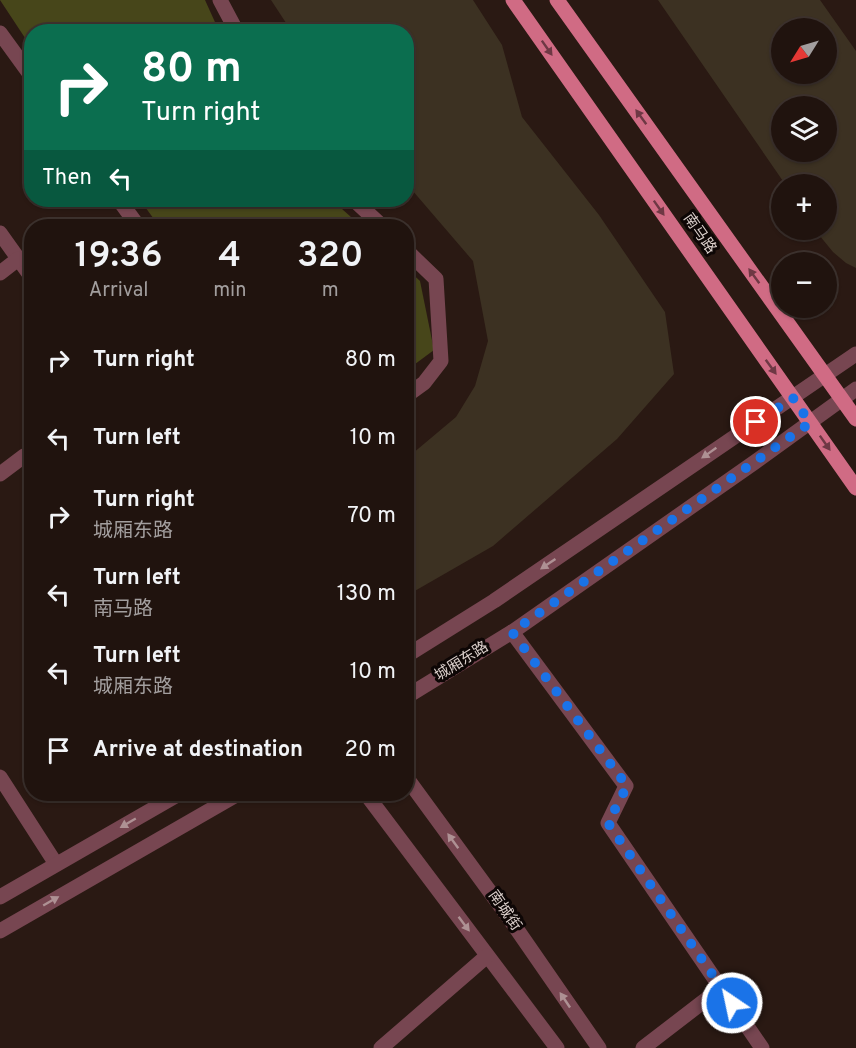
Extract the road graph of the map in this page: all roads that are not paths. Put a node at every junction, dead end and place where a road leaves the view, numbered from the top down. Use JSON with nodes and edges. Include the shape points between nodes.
{"nodes":[{"id":1,"x":220,"y":0,"type":"edge"},
{"id":2,"x":513,"y":0,"type":"edge"},
{"id":3,"x":557,"y":0,"type":"edge"},
{"id":4,"x":233,"y":24,"type":"edge"},
{"id":5,"x":0,"y":33,"type":"edge"},
{"id":6,"x":24,"y":66,"type":"edge"},
{"id":7,"x":362,"y":207,"type":"edge"},
{"id":8,"x":374,"y":219,"type":"edge"},
{"id":9,"x":0,"y":233,"type":"edge"},
{"id":10,"x":414,"y":258,"type":"edge"},
{"id":11,"x":18,"y":259,"type":"junction"},
{"id":12,"x":24,"y":267,"type":"edge"},
{"id":13,"x":0,"y":273,"type":"edge"},
{"id":14,"x":856,"y":354,"type":"edge"},
{"id":15,"x":825,"y":375,"type":"junction"},
{"id":16,"x":856,"y":389,"type":"edge"},
{"id":17,"x":414,"y":390,"type":"edge"},
{"id":18,"x":793,"y":398,"type":"junction"},
{"id":19,"x":842,"y":400,"type":"junction"},
{"id":20,"x":856,"y":419,"type":"edge"},
{"id":21,"x":810,"y":423,"type":"junction"},
{"id":22,"x":24,"y":456,"type":"edge"},
{"id":23,"x":0,"y":474,"type":"edge"},
{"id":24,"x":856,"y":488,"type":"edge"},
{"id":25,"x":512,"y":632,"type":"junction"},
{"id":26,"x":414,"y":651,"type":"edge"},
{"id":27,"x":414,"y":691,"type":"edge"},
{"id":28,"x":0,"y":777,"type":"edge"},
{"id":29,"x":414,"y":788,"type":"edge"},
{"id":30,"x":167,"y":801,"type":"edge"},
{"id":31,"x":226,"y":801,"type":"edge"},
{"id":32,"x":371,"y":801,"type":"edge"},
{"id":33,"x":56,"y":864,"type":"junction"},
{"id":34,"x":0,"y":897,"type":"edge"},
{"id":35,"x":0,"y":931,"type":"edge"},
{"id":36,"x":487,"y":956,"type":"junction"},
{"id":37,"x":721,"y":988,"type":"junction"},
{"id":38,"x":381,"y":1048,"type":"edge"},
{"id":39,"x":557,"y":1048,"type":"edge"},
{"id":40,"x":599,"y":1048,"type":"edge"},
{"id":41,"x":643,"y":1048,"type":"edge"},
{"id":42,"x":762,"y":1048,"type":"edge"}],
"edges":[{"from":1,"to":4,"type":"street"},
{"from":2,"to":18,"type":"main road","name":"南马路","one_way":true},
{"from":15,"to":3,"type":"main road","name":"南马路","one_way":true},
{"from":5,"to":6,"type":"street"},
{"from":7,"to":8,"type":"street"},
{"from":9,"to":11,"type":"street"},
{"from":10,"to":17,"type":"street","via":[[436,279],[441,361]]},
{"from":11,"to":12,"type":"street"},
{"from":11,"to":13,"type":"street"},
{"from":14,"to":15,"type":"street"},
{"from":15,"to":18,"type":"street"},
{"from":15,"to":19,"type":"main road","name":"南马路"},
{"from":16,"to":19,"type":"street","name":"城厢东路"},
{"from":18,"to":21,"type":"main road","name":"南马路"},
{"from":18,"to":26,"type":"street","one_way":true},
{"from":19,"to":20,"type":"main road","name":"南马路"},
{"from":19,"to":21,"type":"street","name":"城厢东路"},
{"from":21,"to":24,"type":"main road","name":"南马路","one_way":true},
{"from":21,"to":25,"type":"street","name":"城厢东路"},
{"from":22,"to":23,"type":"street"},
{"from":25,"to":27,"type":"street","name":"城厢东路"},
{"from":25,"to":37,"type":"street","via":[[627,786],[608,823]]},
{"from":28,"to":33,"type":"street"},
{"from":40,"to":29,"type":"street","name":"南城街","one_way":true},
{"from":30,"to":33,"type":"street","one_way":true},
{"from":35,"to":31,"type":"street","one_way":true},
{"from":32,"to":36,"type":"street","one_way":true},
{"from":33,"to":34,"type":"street"},
{"from":36,"to":38,"type":"street"},
{"from":36,"to":39,"type":"street"},
{"from":37,"to":41,"type":"street"},
{"from":37,"to":42,"type":"street"}]}
